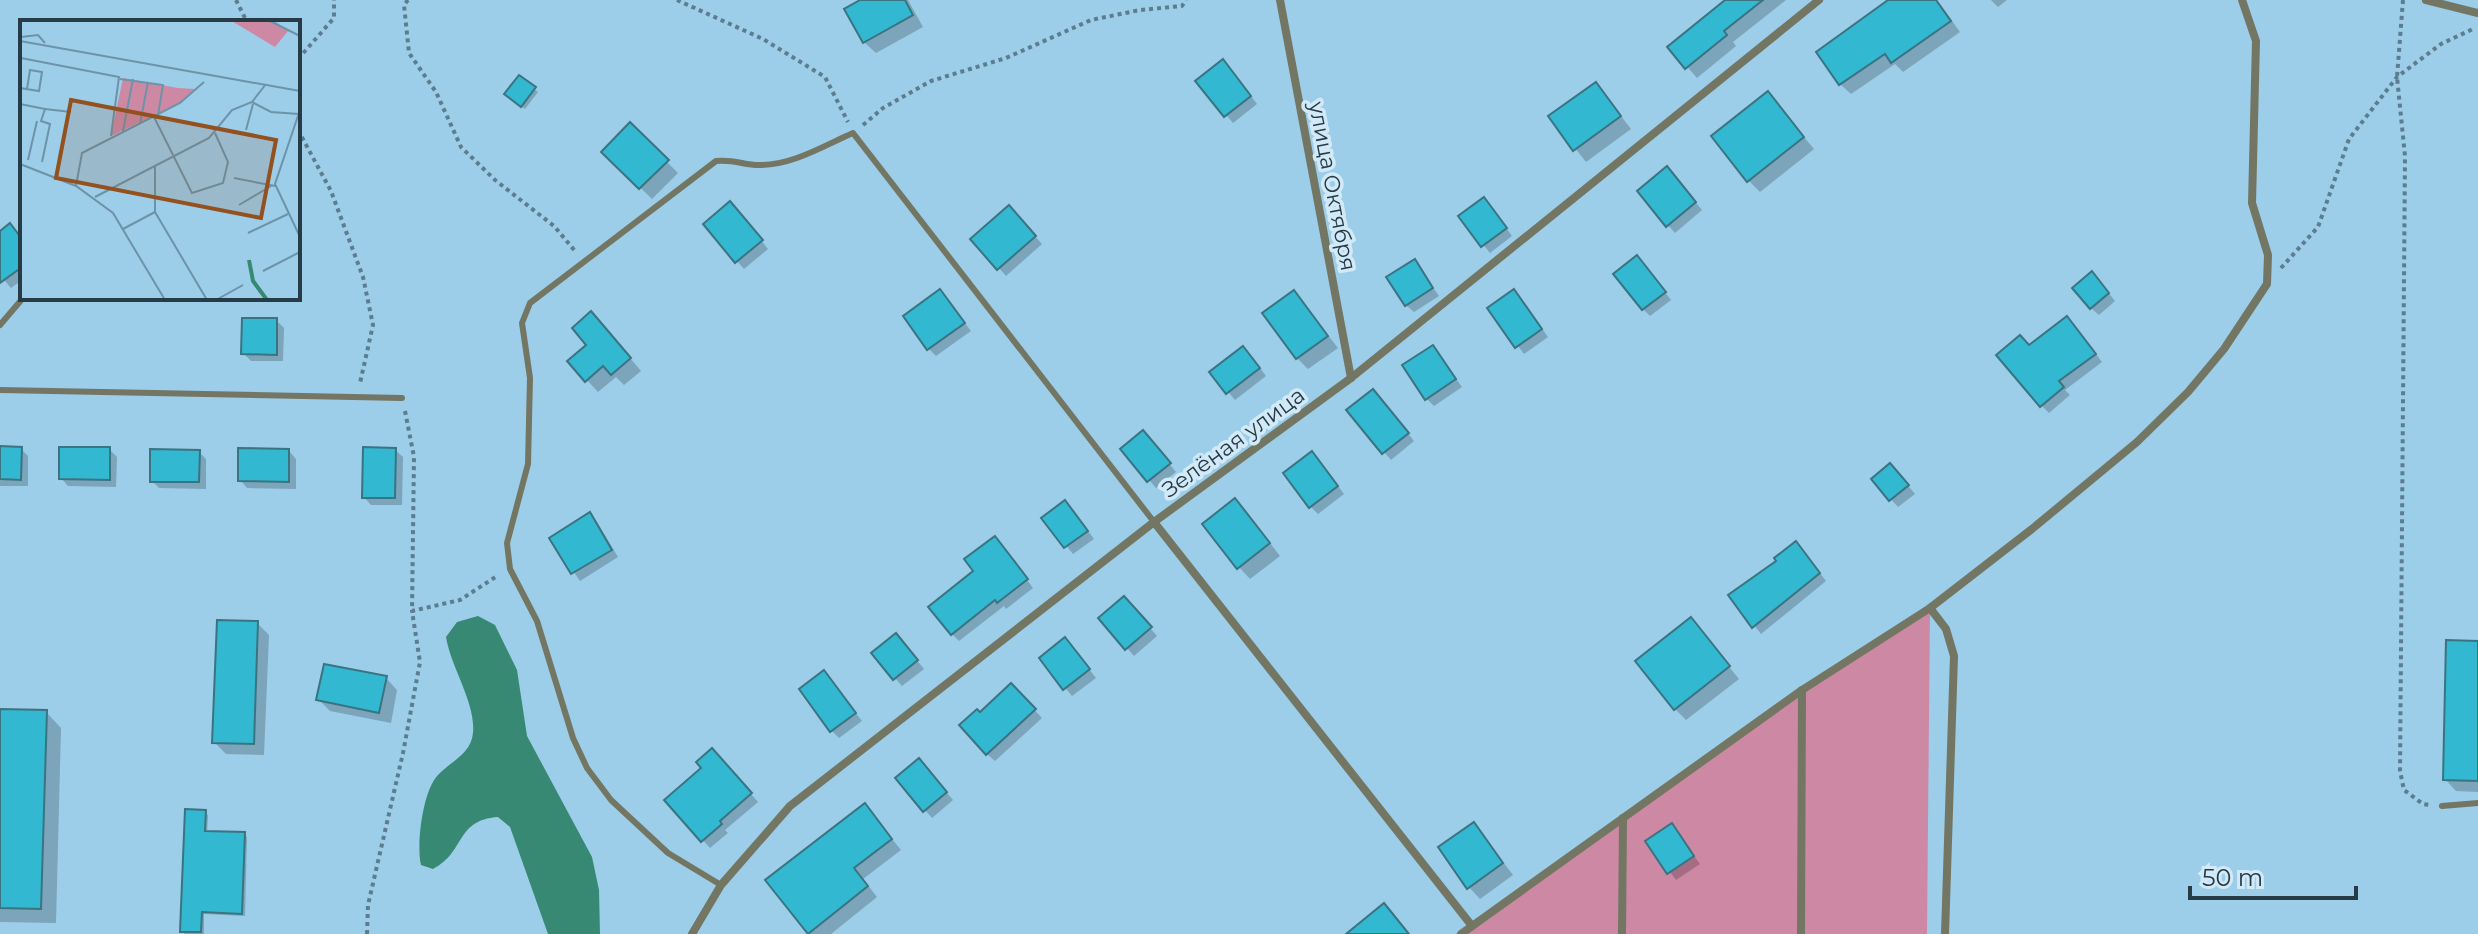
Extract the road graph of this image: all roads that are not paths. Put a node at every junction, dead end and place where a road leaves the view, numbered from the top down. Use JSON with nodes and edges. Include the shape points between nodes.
{"nodes":[{"id":1,"x":1280,"y":0,"type":"edge"},
{"id":2,"x":1819,"y":0,"type":"edge"},
{"id":3,"x":2242,"y":0,"type":"edge"},
{"id":4,"x":2426,"y":0,"type":"edge"},
{"id":5,"x":2478,"y":13,"type":"edge"},
{"id":6,"x":21,"y":300,"type":"edge"},
{"id":7,"x":0,"y":325,"type":"edge"},
{"id":8,"x":1351,"y":378,"type":"junction"},
{"id":9,"x":0,"y":390,"type":"edge"},
{"id":10,"x":402,"y":398,"type":"road end"},
{"id":11,"x":1154,"y":522,"type":"junction"},
{"id":12,"x":1930,"y":608,"type":"junction"},
{"id":13,"x":1802,"y":690,"type":"junction"},
{"id":14,"x":2478,"y":803,"type":"edge"},
{"id":15,"x":2442,"y":806,"type":"road end"},
{"id":16,"x":1623,"y":818,"type":"junction"},
{"id":17,"x":721,"y":885,"type":"junction"},
{"id":18,"x":1472,"y":926,"type":"junction"},
{"id":19,"x":692,"y":934,"type":"edge"},
{"id":20,"x":1461,"y":934,"type":"edge"},
{"id":21,"x":1622,"y":934,"type":"edge"},
{"id":22,"x":1801,"y":934,"type":"edge"},
{"id":23,"x":1945,"y":934,"type":"edge"}],
"edges":[{"from":1,"to":8,"type":"street","name":"улица Октября"},
{"from":2,"to":8,"type":"street","name":"Зелёная улица"},
{"from":3,"to":12,"type":"street","via":[[2256,41],[2252,203],[2268,255],[2267,284],[2224,349],[2137,442]]},
{"from":4,"to":5,"type":"street"},
{"from":6,"to":7,"type":"lane"},
{"from":8,"to":11,"type":"street","name":"Зелёная улица"},
{"from":9,"to":10,"type":"lane"},
{"from":11,"to":17,"type":"street","name":"Зелёная улица","via":[[790,806]]},
{"from":11,"to":17,"type":"lane","via":[[853,133],[785,161],[760,166],[716,161],[530,303],[522,323],[530,378],[528,464],[507,543],[510,569],[537,621],[587,768],[611,800],[668,853]]},
{"from":11,"to":18,"type":"street"},
{"from":12,"to":13,"type":"street"},
{"from":12,"to":23,"type":"street","via":[[1946,629],[1954,656]]},
{"from":13,"to":16,"type":"street"},
{"from":13,"to":22,"type":"street"},
{"from":14,"to":15,"type":"lane"},
{"from":16,"to":18,"type":"street"},
{"from":16,"to":21,"type":"street"},
{"from":17,"to":19,"type":"street","name":"Зелёная улица"},
{"from":18,"to":20,"type":"street"}]}
